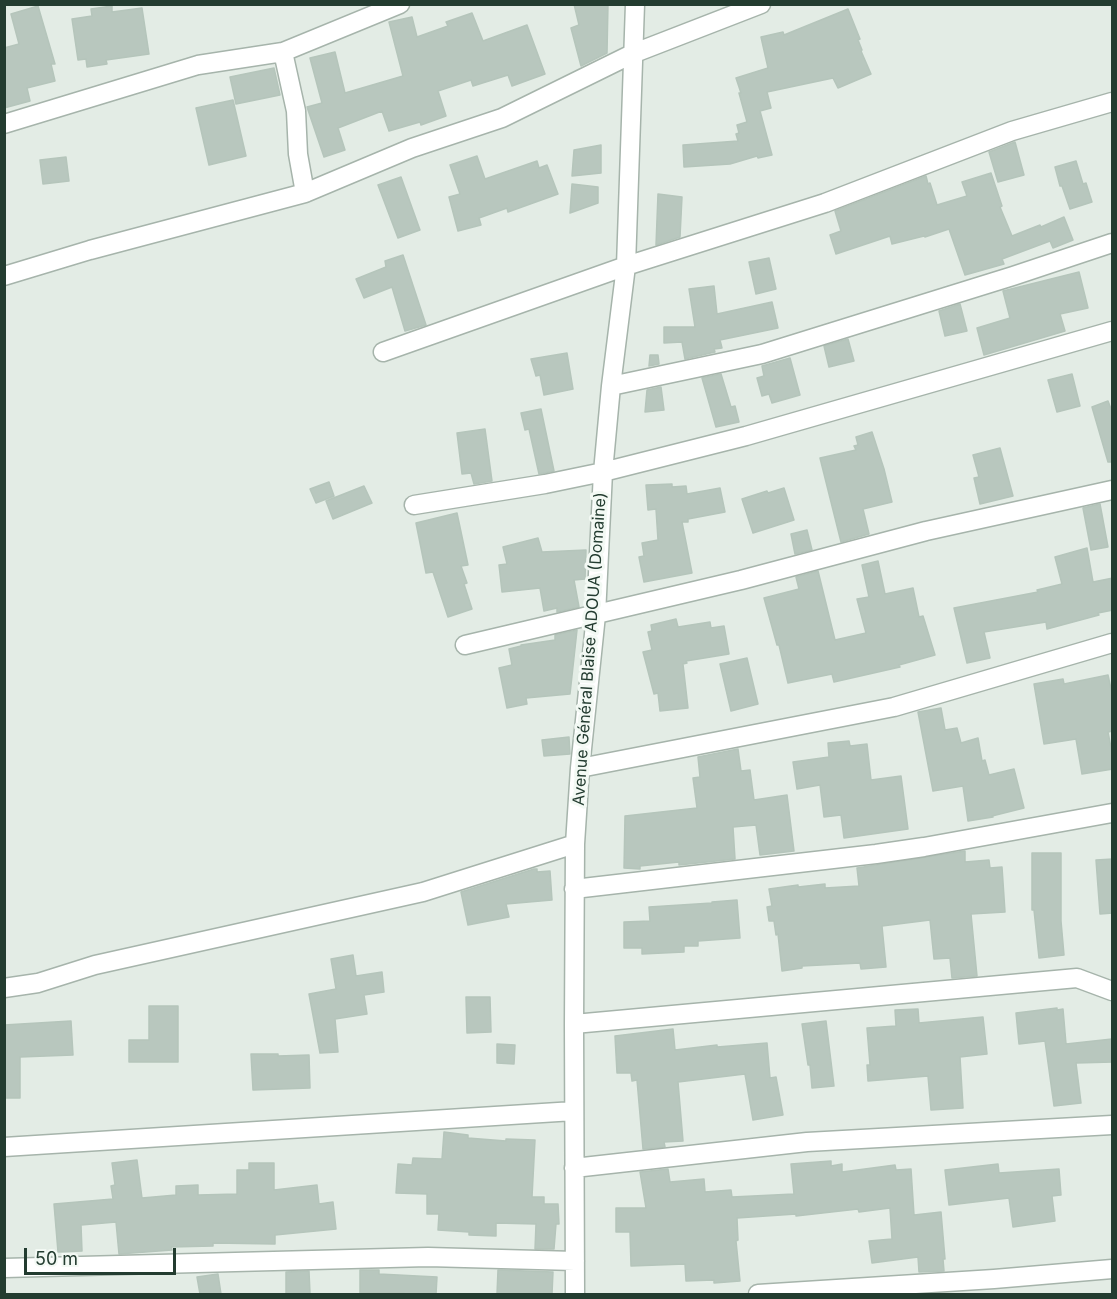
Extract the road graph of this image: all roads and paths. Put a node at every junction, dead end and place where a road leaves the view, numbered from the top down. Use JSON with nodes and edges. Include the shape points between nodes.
{"nodes":[{"id":1,"x":400,"y":4,"type":"edge"},
{"id":2,"x":635,"y":4,"type":"edge"},
{"id":3,"x":761,"y":4,"type":"edge"},
{"id":4,"x":283,"y":52,"type":"junction"},
{"id":5,"x":632,"y":54,"type":"junction"},
{"id":6,"x":1113,"y":102,"type":"edge"},
{"id":7,"x":4,"y":124,"type":"edge"},
{"id":8,"x":304,"y":193,"type":"junction"},
{"id":9,"x":1113,"y":243,"type":"edge"},
{"id":10,"x":626,"y":266,"type":"junction"},
{"id":11,"x":4,"y":276,"type":"edge"},
{"id":12,"x":1113,"y":331,"type":"edge"},
{"id":13,"x":383,"y":352,"type":"dead end"},
{"id":14,"x":611,"y":386,"type":"junction"},
{"id":15,"x":603,"y":472,"type":"junction"},
{"id":16,"x":1113,"y":490,"type":"edge"},
{"id":17,"x":414,"y":505,"type":"dead end"},
{"id":18,"x":596,"y":615,"type":"junction"},
{"id":19,"x":1113,"y":643,"type":"edge"},
{"id":20,"x":465,"y":645,"type":"dead end"},
{"id":21,"x":580,"y":768,"type":"junction"},
{"id":22,"x":1113,"y":813,"type":"edge"},
{"id":23,"x":575,"y":844,"type":"junction"},
{"id":24,"x":574,"y":889,"type":"junction"},
{"id":25,"x":4,"y":988,"type":"edge"},
{"id":26,"x":1113,"y":991,"type":"edge"},
{"id":27,"x":574,"y":1024,"type":"junction"},
{"id":28,"x":574,"y":1111,"type":"junction"},
{"id":29,"x":1113,"y":1125,"type":"edge"},
{"id":30,"x":4,"y":1147,"type":"edge"},
{"id":31,"x":574,"y":1167,"type":"junction"},
{"id":32,"x":575,"y":1261,"type":"junction"},
{"id":33,"x":4,"y":1268,"type":"edge"},
{"id":34,"x":1113,"y":1269,"type":"edge"},
{"id":35,"x":575,"y":1294,"type":"edge"},
{"id":36,"x":758,"y":1294,"type":"edge"}],
"edges":[{"from":1,"to":4,"type":"street"},
{"from":2,"to":5,"type":"street","name":"Avenue Général Blaise ADOUA (Domaine)"},
{"from":3,"to":5,"type":"street"},
{"from":4,"to":7,"type":"street","via":[[198,64]]},
{"from":4,"to":8,"type":"street","via":[[296,111]]},
{"from":5,"to":8,"type":"street","via":[[502,118],[412,148]]},
{"from":5,"to":10,"type":"street","name":"Avenue Général Blaise ADOUA (Domaine)"},
{"from":6,"to":10,"type":"street","via":[[1012,131],[825,203]]},
{"from":8,"to":11,"type":"street"},
{"from":9,"to":14,"type":"street","via":[[762,354]]},
{"from":10,"to":13,"type":"street"},
{"from":10,"to":14,"type":"street","name":"Avenue Général Blaise ADOUA (Domaine)"},
{"from":12,"to":15,"type":"street","via":[[746,436]]},
{"from":14,"to":15,"type":"street","name":"Avenue Général Blaise ADOUA (Domaine)"},
{"from":15,"to":17,"type":"street"},
{"from":15,"to":18,"type":"street","name":"Avenue Général Blaise ADOUA (Domaine)"},
{"from":16,"to":18,"type":"street","via":[[926,531]]},
{"from":18,"to":20,"type":"street"},
{"from":18,"to":21,"type":"street","name":"Avenue Général Blaise ADOUA (Domaine)"},
{"from":19,"to":21,"type":"street","via":[[894,707]]},
{"from":21,"to":23,"type":"street","name":"Avenue Général Blaise ADOUA (Domaine)"},
{"from":22,"to":24,"type":"street","via":[[924,848]]},
{"from":23,"to":24,"type":"street","name":"Avenue Général Blaise ADOUA (Domaine)"},
{"from":23,"to":25,"type":"street","via":[[423,892]]},
{"from":24,"to":27,"type":"street","name":"Avenue Général Blaise ADOUA (Domaine)"},
{"from":26,"to":27,"type":"street","via":[[1077,978]]},
{"from":27,"to":28,"type":"street","name":"Avenue Général Blaise ADOUA (Domaine)"},
{"from":28,"to":30,"type":"street"},
{"from":28,"to":31,"type":"street","name":"Avenue Général Blaise ADOUA (Domaine)"},
{"from":29,"to":31,"type":"street","via":[[807,1142]]},
{"from":31,"to":32,"type":"street","name":"Avenue Général Blaise ADOUA (Domaine)"},
{"from":32,"to":33,"type":"street","via":[[428,1257]]},
{"from":32,"to":35,"type":"street","name":"Avenue Général Blaise ADOUA (Domaine)"},
{"from":34,"to":36,"type":"street"}]}
